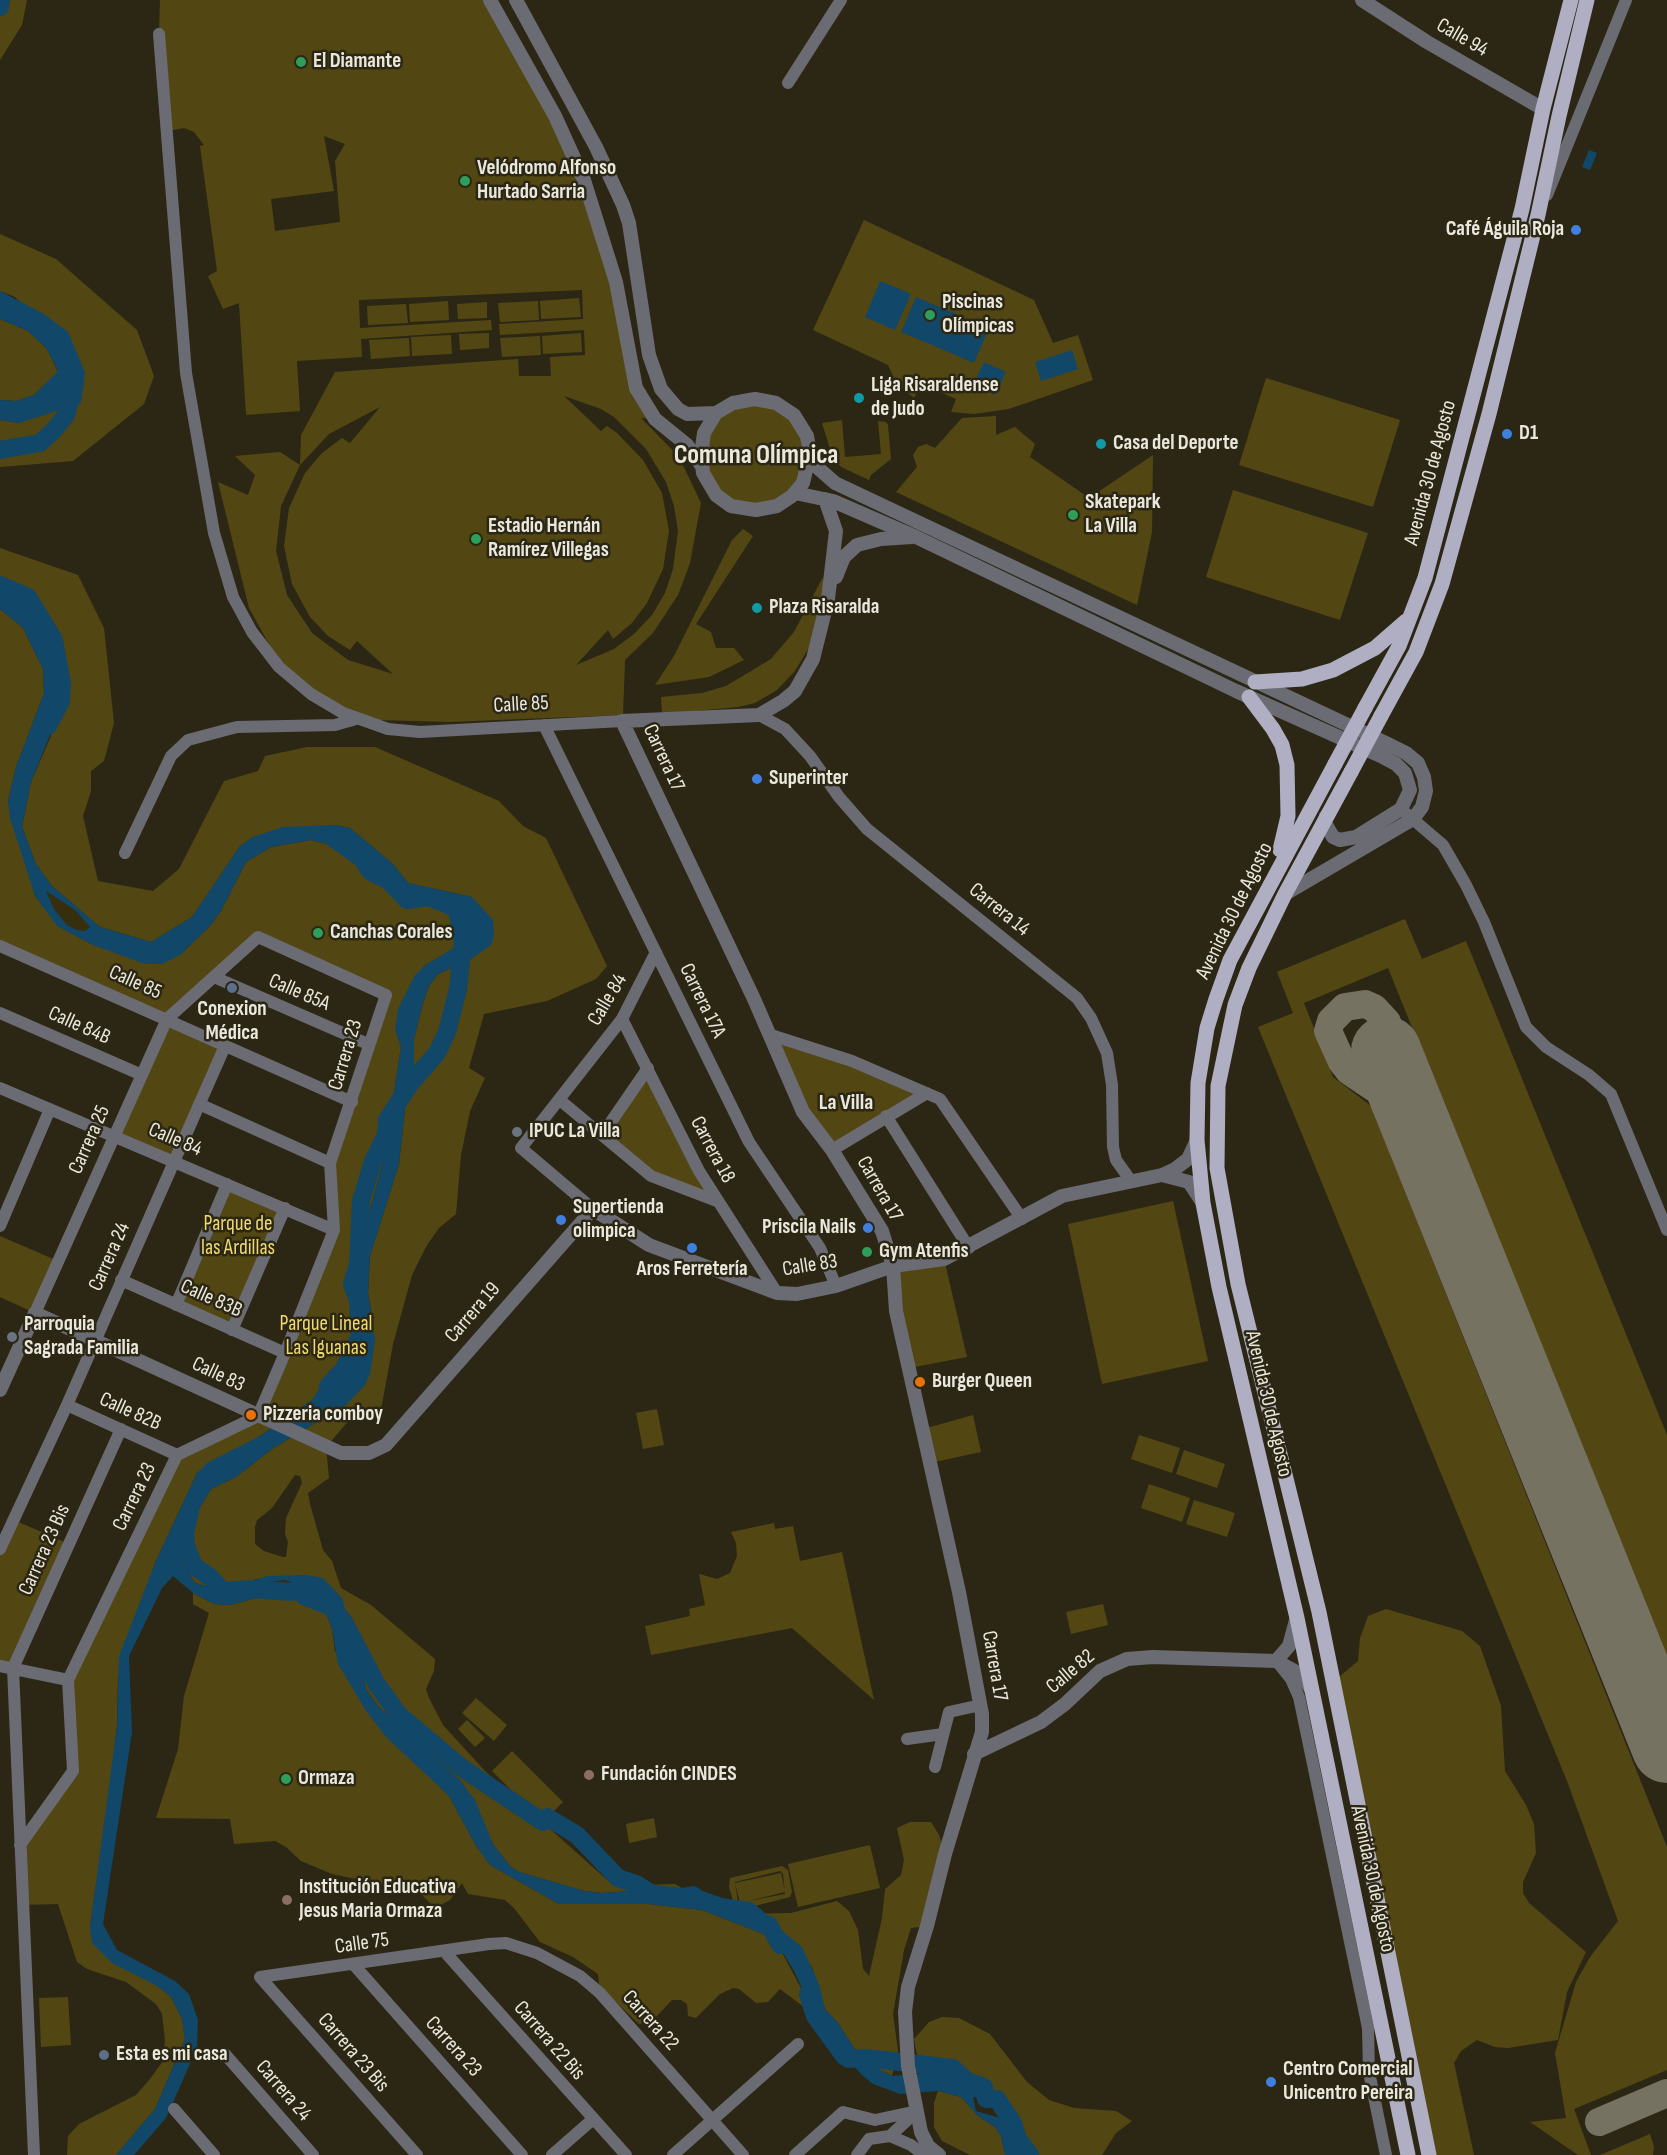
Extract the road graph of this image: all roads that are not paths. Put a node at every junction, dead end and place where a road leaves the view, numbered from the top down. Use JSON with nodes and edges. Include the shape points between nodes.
{"nodes":[{"id":1,"x":490,"y":0,"type":"edge"},
{"id":2,"x":516,"y":0,"type":"edge"},
{"id":3,"x":832,"y":0,"type":"edge"},
{"id":4,"x":841,"y":0,"type":"edge"},
{"id":5,"x":1362,"y":0,"type":"edge"},
{"id":6,"x":1571,"y":0,"type":"edge"},
{"id":7,"x":1587,"y":0,"type":"edge"},
{"id":8,"x":1626,"y":0,"type":"edge"},
{"id":9,"x":831,"y":17,"type":"junction"},
{"id":10,"x":159,"y":34,"type":"dead end"},
{"id":11,"x":788,"y":83,"type":"dead end"},
{"id":12,"x":1543,"y":109,"type":"junction"},
{"id":13,"x":1538,"y":215,"type":"junction"},
{"id":14,"x":716,"y":413,"type":"junction"},
{"id":15,"x":810,"y":453,"type":"junction"},
{"id":16,"x":701,"y":465,"type":"junction"},
{"id":17,"x":795,"y":493,"type":"junction"},
{"id":18,"x":825,"y":499,"type":"junction"},
{"id":19,"x":916,"y":537,"type":"junction"},
{"id":20,"x":828,"y":598,"type":"junction"},
{"id":21,"x":1410,"y":616,"type":"junction"},
{"id":22,"x":1255,"y":682,"type":"junction"},
{"id":23,"x":1249,"y":698,"type":"junction"},
{"id":24,"x":759,"y":715,"type":"junction"},
{"id":25,"x":356,"y":719,"type":"junction"},
{"id":26,"x":622,"y":721,"type":"junction"},
{"id":27,"x":544,"y":725,"type":"junction"},
{"id":28,"x":1401,"y":809,"type":"junction"},
{"id":29,"x":1326,"y":816,"type":"junction"},
{"id":30,"x":1413,"y":819,"type":"junction"},
{"id":31,"x":125,"y":853,"type":"dead end"},
{"id":32,"x":1268,"y":887,"type":"junction"},
{"id":33,"x":1285,"y":894,"type":"junction"},
{"id":34,"x":0,"y":946,"type":"edge"},
{"id":35,"x":656,"y":952,"type":"junction"},
{"id":36,"x":214,"y":977,"type":"junction"},
{"id":37,"x":386,"y":995,"type":"joint"},
{"id":38,"x":0,"y":1013,"type":"edge"},
{"id":39,"x":167,"y":1019,"type":"junction"},
{"id":40,"x":622,"y":1019,"type":"junction"},
{"id":41,"x":771,"y":1035,"type":"junction"},
{"id":42,"x":368,"y":1044,"type":"junction"},
{"id":43,"x":225,"y":1046,"type":"junction"},
{"id":44,"x":648,"y":1068,"type":"junction"},
{"id":45,"x":142,"y":1075,"type":"junction"},
{"id":46,"x":0,"y":1088,"type":"edge"},
{"id":47,"x":927,"y":1093,"type":"junction"},
{"id":48,"x":561,"y":1101,"type":"junction"},
{"id":49,"x":352,"y":1102,"type":"junction"},
{"id":50,"x":199,"y":1104,"type":"junction"},
{"id":51,"x":50,"y":1109,"type":"junction"},
{"id":52,"x":886,"y":1116,"type":"junction"},
{"id":53,"x":602,"y":1135,"type":"junction"},
{"id":54,"x":114,"y":1136,"type":"junction"},
{"id":55,"x":1197,"y":1140,"type":"junction"},
{"id":56,"x":521,"y":1149,"type":"joint"},
{"id":57,"x":832,"y":1150,"type":"junction"},
{"id":58,"x":173,"y":1161,"type":"junction"},
{"id":59,"x":330,"y":1163,"type":"junction"},
{"id":60,"x":1162,"y":1175,"type":"junction"},
{"id":61,"x":1131,"y":1181,"type":"junction"},
{"id":62,"x":227,"y":1184,"type":"junction"},
{"id":63,"x":719,"y":1202,"type":"junction"},
{"id":64,"x":1203,"y":1203,"type":"junction"},
{"id":65,"x":285,"y":1208,"type":"junction"},
{"id":66,"x":592,"y":1209,"type":"junction"},
{"id":67,"x":1022,"y":1219,"type":"junction"},
{"id":68,"x":0,"y":1226,"type":"edge"},
{"id":69,"x":334,"y":1230,"type":"junction"},
{"id":70,"x":1667,"y":1230,"type":"edge"},
{"id":71,"x":969,"y":1248,"type":"junction"},
{"id":72,"x":893,"y":1266,"type":"junction"},
{"id":73,"x":122,"y":1281,"type":"junction"},
{"id":74,"x":836,"y":1286,"type":"junction"},
{"id":75,"x":777,"y":1293,"type":"junction"},
{"id":76,"x":176,"y":1305,"type":"junction"},
{"id":77,"x":35,"y":1313,"type":"junction"},
{"id":78,"x":232,"y":1330,"type":"junction"},
{"id":79,"x":95,"y":1341,"type":"junction"},
{"id":80,"x":285,"y":1353,"type":"junction"},
{"id":81,"x":0,"y":1390,"type":"edge"},
{"id":82,"x":67,"y":1405,"type":"junction"},
{"id":83,"x":263,"y":1418,"type":"junction"},
{"id":84,"x":121,"y":1430,"type":"junction"},
{"id":85,"x":386,"y":1445,"type":"joint"},
{"id":86,"x":177,"y":1455,"type":"junction"},
{"id":87,"x":0,"y":1549,"type":"edge"},
{"id":88,"x":1297,"y":1618,"type":"junction"},
{"id":89,"x":1276,"y":1661,"type":"junction"},
{"id":90,"x":0,"y":1666,"type":"edge"},
{"id":91,"x":13,"y":1668,"type":"junction"},
{"id":92,"x":68,"y":1680,"type":"junction"},
{"id":93,"x":1311,"y":1689,"type":"junction"},
{"id":94,"x":981,"y":1705,"type":"junction"},
{"id":95,"x":943,"y":1734,"type":"junction"},
{"id":96,"x":907,"y":1739,"type":"dead end"},
{"id":97,"x":974,"y":1754,"type":"junction"},
{"id":98,"x":935,"y":1767,"type":"dead end"},
{"id":99,"x":20,"y":1845,"type":"junction"},
{"id":100,"x":506,"y":1943,"type":"joint"},
{"id":101,"x":444,"y":1951,"type":"junction"},
{"id":102,"x":354,"y":1965,"type":"junction"},
{"id":103,"x":260,"y":1977,"type":"joint"},
{"id":104,"x":1374,"y":2026,"type":"junction"},
{"id":105,"x":798,"y":2044,"type":"dead end"},
{"id":106,"x":224,"y":2053,"type":"dead end"},
{"id":107,"x":916,"y":2104,"type":"junction"},
{"id":108,"x":174,"y":2109,"type":"dead end"},
{"id":109,"x":592,"y":2120,"type":"junction"},
{"id":110,"x":713,"y":2120,"type":"junction"},
{"id":111,"x":890,"y":2136,"type":"junction"},
{"id":112,"x":858,"y":2154,"type":"edge"},
{"id":113,"x":932,"y":2154,"type":"edge"},
{"id":114,"x":34,"y":2155,"type":"edge"},
{"id":115,"x":213,"y":2155,"type":"edge"},
{"id":116,"x":313,"y":2155,"type":"edge"},
{"id":117,"x":417,"y":2155,"type":"edge"},
{"id":118,"x":522,"y":2155,"type":"edge"},
{"id":119,"x":552,"y":2155,"type":"edge"},
{"id":120,"x":626,"y":2155,"type":"edge"},
{"id":121,"x":673,"y":2155,"type":"edge"},
{"id":122,"x":744,"y":2155,"type":"edge"},
{"id":123,"x":795,"y":2155,"type":"edge"},
{"id":124,"x":1386,"y":2155,"type":"edge"},
{"id":125,"x":1408,"y":2155,"type":"edge"},
{"id":126,"x":1429,"y":2155,"type":"edge"}],
"edges":[{"from":1,"to":16,"type":"street","via":[[555,116],[588,191],[616,282],[636,388],[655,419],[687,445]]},
{"from":2,"to":14,"type":"street","via":[[623,205],[658,381],[678,409],[699,415]]},
{"from":3,"to":9,"type":"street"},
{"from":4,"to":9,"type":"street"},
{"from":5,"to":12,"type":"street","name":"Calle 94"},
{"from":6,"to":12,"type":"main road","name":"Avenida 30 de Agosto"},
{"from":7,"to":13,"type":"main road","name":"Avenida 30 de Agosto"},
{"from":8,"to":13,"type":"street"},
{"from":9,"to":11,"type":"street"},
{"from":10,"to":25,"type":"street","via":[[186,373],[225,574],[242,616],[279,667],[328,705]]},
{"from":12,"to":21,"type":"main road","name":"Avenida 30 de Agosto","via":[[1474,399],[1425,578]]},
{"from":13,"to":29,"type":"main road","name":"Avenida 30 de Agosto","bridge":true,"via":[[1442,584],[1416,652]]},
{"from":14,"to":15,"type":"street","via":[[744,400],[776,403],[801,424]]},
{"from":14,"to":16,"type":"street","via":[[704,433]]},
{"from":15,"to":17,"type":"street","via":[[803,483]]},
{"from":15,"to":22,"type":"street","via":[[818,468],[835,483]]},
{"from":16,"to":17,"type":"street","via":[[706,482],[716,495],[738,508],[767,509]]},
{"from":17,"to":18,"type":"street"},
{"from":18,"to":19,"type":"street"},
{"from":18,"to":20,"type":"street","via":[[836,531]]},
{"from":19,"to":20,"type":"street","via":[[867,542],[850,549]]},
{"from":19,"to":23,"type":"street"},
{"from":20,"to":24,"type":"street","via":[[807,674],[783,701]]},
{"from":21,"to":22,"type":"main road","via":[[1381,644],[1347,664],[1302,679]]},
{"from":21,"to":32,"type":"main road","name":"Avenida 30 de Agosto","bridge":true,"via":[[1399,646]]},
{"from":22,"to":30,"type":"street","via":[[1406,753],[1418,763],[1426,791],[1422,807]]},
{"from":23,"to":28,"type":"street","via":[[1396,764],[1405,773],[1410,790]]},
{"from":23,"to":32,"type":"main road","via":[[1282,745],[1289,789],[1284,837]]},
{"from":24,"to":26,"type":"street","name":"Calle 85"},
{"from":24,"to":61,"type":"street","name":"Carrera 14","via":[[785,729],[867,829],[1077,998],[1107,1053],[1113,1147],[1116,1160]]},
{"from":25,"to":27,"type":"street","name":"Calle 85","via":[[388,729],[420,732]]},
{"from":25,"to":31,"type":"street","name":"Calle 85","via":[[335,725],[237,727],[189,740],[171,756]]},
{"from":26,"to":27,"type":"street","name":"Calle 85"},
{"from":26,"to":41,"type":"street","name":"Carrera 17"},
{"from":27,"to":35,"type":"street","name":"Carrera 17A"},
{"from":28,"to":29,"type":"street","via":[[1348,840],[1340,840],[1327,831]]},
{"from":28,"to":30,"type":"street"},
{"from":29,"to":33,"type":"main road","name":"Avenida 30 de Agosto"},
{"from":30,"to":33,"type":"street"},
{"from":30,"to":70,"type":"street","via":[[1443,845],[1484,922],[1526,1027],[1546,1047],[1611,1094]]},
{"from":32,"to":55,"type":"main road","name":"Avenida 30 de Agosto","via":[[1230,960],[1207,1028],[1198,1083]]},
{"from":33,"to":126,"type":"main road","name":"Avenida 30 de Agosto","via":[[1249,968],[1228,1032],[1218,1086],[1217,1168],[1238,1284],[1319,1612]]},
{"from":34,"to":39,"type":"street","name":"Calle 85"},
{"from":35,"to":40,"type":"street","name":"Calle 84"},
{"from":35,"to":74,"type":"street","name":"Carrera 17A","via":[[749,1142],[820,1248]]},
{"from":36,"to":37,"type":"street","name":"Carrera 25","via":[[258,937]]},
{"from":36,"to":39,"type":"street","name":"Carrera 25"},
{"from":36,"to":42,"type":"street","name":"Calle 85A"},
{"from":37,"to":42,"type":"street","name":"Carrera 23"},
{"from":38,"to":45,"type":"street","name":"Calle 84B"},
{"from":39,"to":43,"type":"street","name":"Calle 85"},
{"from":39,"to":45,"type":"street","name":"Carrera 25"},
{"from":40,"to":44,"type":"street","name":"Carrera 18"},
{"from":40,"to":48,"type":"street","name":"Calle 84"},
{"from":41,"to":47,"type":"street","via":[[852,1061]]},
{"from":41,"to":57,"type":"street","name":"Carrera 17","via":[[803,1112]]},
{"from":42,"to":49,"type":"street","name":"Carrera 23"},
{"from":43,"to":49,"type":"street","name":"Calle 85"},
{"from":43,"to":50,"type":"street","name":"Carrera 24"},
{"from":44,"to":53,"type":"street"},
{"from":44,"to":63,"type":"street","name":"Carrera 18","via":[[699,1171]]},
{"from":45,"to":54,"type":"street","name":"Carrera 25"},
{"from":46,"to":51,"type":"street","name":"Calle 84"},
{"from":47,"to":52,"type":"street"},
{"from":47,"to":67,"type":"street","via":[[940,1099]]},
{"from":48,"to":53,"type":"street"},
{"from":48,"to":56,"type":"street","name":"Calle 84"},
{"from":49,"to":59,"type":"street","name":"Carrera 23"},
{"from":50,"to":58,"type":"street","name":"Carrera 24"},
{"from":50,"to":59,"type":"street"},
{"from":51,"to":54,"type":"street","name":"Calle 84"},
{"from":51,"to":68,"type":"street"},
{"from":52,"to":57,"type":"street"},
{"from":52,"to":71,"type":"street"},
{"from":53,"to":63,"type":"street","via":[[651,1176]]},
{"from":54,"to":58,"type":"street","name":"Calle 84"},
{"from":54,"to":77,"type":"street","name":"Carrera 25"},
{"from":55,"to":60,"type":"street","name":"Calle 83","via":[[1182,1165]]},
{"from":55,"to":64,"type":"main road","name":"Avenida 30 de Agosto"},
{"from":56,"to":66,"type":"street","name":"Calle 83"},
{"from":57,"to":72,"type":"street","name":"Carrera 17","via":[[882,1231]]},
{"from":58,"to":62,"type":"street","name":"Calle 84"},
{"from":58,"to":73,"type":"street","name":"Carrera 24"},
{"from":59,"to":69,"type":"street","name":"Carrera 23"},
{"from":60,"to":61,"type":"street","name":"Calle 83"},
{"from":60,"to":64,"type":"street","name":"Calle 83","via":[[1189,1182]]},
{"from":61,"to":67,"type":"street","name":"Calle 83","via":[[1062,1196]]},
{"from":62,"to":65,"type":"street","name":"Calle 84"},
{"from":62,"to":76,"type":"street"},
{"from":63,"to":75,"type":"street","name":"Carrera 18"},
{"from":64,"to":88,"type":"main road","name":"Avenida 30 de Agosto"},
{"from":65,"to":69,"type":"street","name":"Calle 84"},
{"from":65,"to":78,"type":"street"},
{"from":66,"to":75,"type":"street","name":"Calle 83","via":[[649,1245]]},
{"from":66,"to":85,"type":"street","name":"Carrera 19"},
{"from":67,"to":71,"type":"street","name":"Calle 83"},
{"from":69,"to":80,"type":"street","name":"Carrera 23"},
{"from":71,"to":72,"type":"street","name":"Calle 83","via":[[944,1259]]},
{"from":72,"to":74,"type":"street","name":"Calle 83"},
{"from":72,"to":94,"type":"street","name":"Carrera 17","via":[[896,1311]]},
{"from":73,"to":76,"type":"street","name":"Calle 83B"},
{"from":73,"to":79,"type":"street","name":"Carrera 24"},
{"from":74,"to":75,"type":"street","name":"Calle 83","via":[[797,1294]]},
{"from":76,"to":78,"type":"street","name":"Calle 83B"},
{"from":77,"to":79,"type":"street","name":"Calle 83"},
{"from":77,"to":81,"type":"street","name":"Carrera 25"},
{"from":78,"to":80,"type":"street","name":"Calle 83B"},
{"from":79,"to":82,"type":"street","name":"Carrera 24"},
{"from":79,"to":83,"type":"street","name":"Calle 83"},
{"from":80,"to":83,"type":"street","name":"Carrera 23"},
{"from":82,"to":84,"type":"street","name":"Calle 82B"},
{"from":82,"to":87,"type":"street","name":"Carrera 24"},
{"from":83,"to":85,"type":"street","name":"Calle 83","via":[[341,1453],[369,1453]]},
{"from":83,"to":86,"type":"street","name":"Carrera 23"},
{"from":84,"to":86,"type":"street","name":"Calle 82B"},
{"from":84,"to":91,"type":"street","name":"Carrera 23 Bis"},
{"from":86,"to":92,"type":"street","name":"Carrera 23"},
{"from":88,"to":89,"type":"street","via":[[1289,1646]]},
{"from":88,"to":93,"type":"main road","name":"Avenida 30 de Agosto"},
{"from":89,"to":93,"type":"street","name":"Calle 82","via":[[1300,1674]]},
{"from":89,"to":97,"type":"street","name":"Calle 82","via":[[1153,1657],[1118,1662],[1093,1677],[1041,1722]]},
{"from":89,"to":104,"type":"street","via":[[1299,1697]]},
{"from":90,"to":91,"type":"street"},
{"from":91,"to":92,"type":"street"},
{"from":91,"to":99,"type":"street","name":"Carrera 23 Bis"},
{"from":92,"to":99,"type":"street","name":"Carrera 23","via":[[73,1771]]},
{"from":93,"to":104,"type":"main road","name":"Avenida 30 de Agosto"},
{"from":94,"to":95,"type":"street","via":[[949,1712]]},
{"from":94,"to":97,"type":"street","name":"Carrera 17","via":[[982,1732]]},
{"from":95,"to":96,"type":"street"},
{"from":95,"to":98,"type":"street"},
{"from":97,"to":107,"type":"street","name":"Carrera 17","via":[[909,1987],[904,2029]]},
{"from":99,"to":114,"type":"street","name":"Carrera 23 Bis"},
{"from":100,"to":101,"type":"street","name":"Calle 75"},
{"from":100,"to":110,"type":"street","name":"Carrera 22","via":[[537,1953],[580,1976],[600,1993]]},
{"from":101,"to":102,"type":"street","name":"Calle 75"},
{"from":101,"to":109,"type":"street","name":"Carrera 22 Bis"},
{"from":102,"to":103,"type":"street","name":"Calle 75"},
{"from":102,"to":118,"type":"street","name":"Carrera 23"},
{"from":103,"to":117,"type":"street","name":"Carrera 23 Bis"},
{"from":104,"to":124,"type":"street","via":[[1369,2072]]},
{"from":104,"to":125,"type":"main road","name":"Avenida 30 de Agosto"},
{"from":105,"to":110,"type":"street"},
{"from":106,"to":116,"type":"street","name":"Carrera 24"},
{"from":107,"to":111,"type":"street"},
{"from":107,"to":113,"type":"street","name":"Carrera 17","via":[[921,2132]]},
{"from":107,"to":123,"type":"street","via":[[875,2120],[843,2112]]},
{"from":108,"to":115,"type":"street"},
{"from":109,"to":119,"type":"street"},
{"from":109,"to":120,"type":"street","name":"Carrera 22 Bis"},
{"from":110,"to":121,"type":"street"},
{"from":110,"to":122,"type":"street","name":"Carrera 22"},
{"from":111,"to":112,"type":"street","via":[[869,2139]]},
{"from":111,"to":113,"type":"street"}]}
